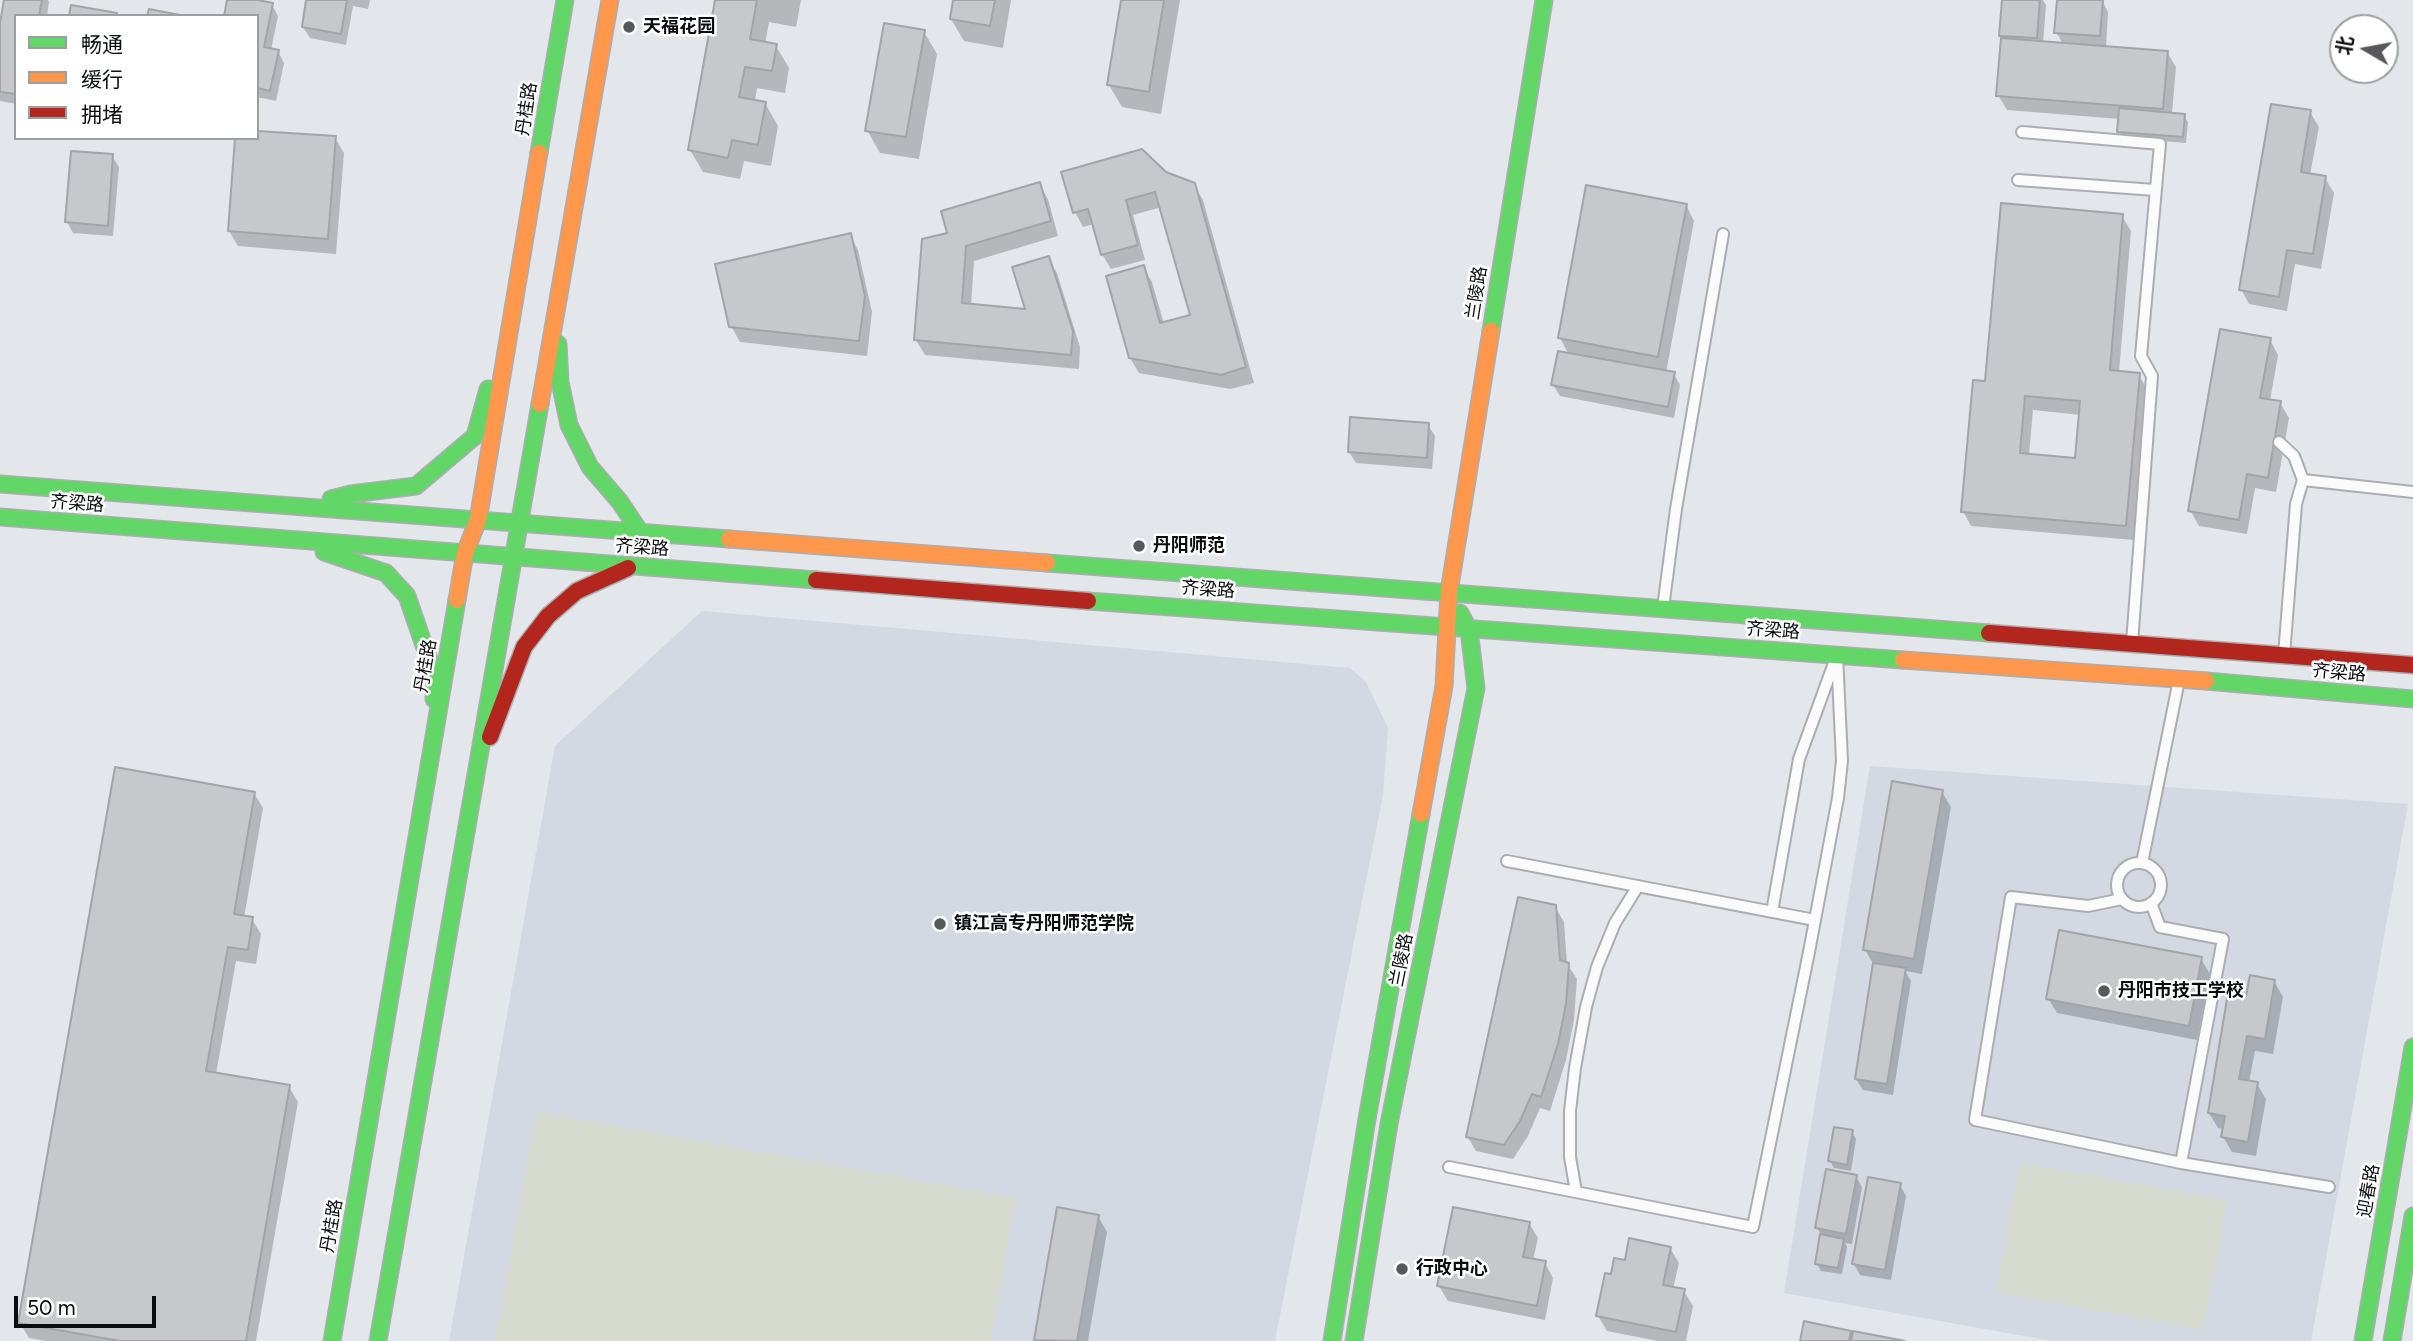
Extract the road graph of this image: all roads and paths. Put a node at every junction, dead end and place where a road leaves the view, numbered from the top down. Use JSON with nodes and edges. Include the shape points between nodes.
{"nodes":[{"id":1,"x":565,"y":0,"type":"edge"},
{"id":2,"x":610,"y":0,"type":"edge"},
{"id":3,"x":1544,"y":0,"type":"edge"},
{"id":4,"x":2022,"y":132,"type":"dead end"},
{"id":5,"x":2018,"y":180,"type":"dead end"},
{"id":6,"x":2155,"y":190,"type":"junction"},
{"id":7,"x":1723,"y":234,"type":"dead end"},
{"id":8,"x":514,"y":299,"type":"junction"},
{"id":9,"x":556,"y":303,"type":"junction"},
{"id":10,"x":2280,"y":442,"type":"dead end"},
{"id":11,"x":2303,"y":480,"type":"junction"},
{"id":12,"x":0,"y":484,"type":"edge"},
{"id":13,"x":2413,"y":492,"type":"edge"},
{"id":14,"x":303,"y":506,"type":"junction"},
{"id":15,"x":0,"y":517,"type":"edge"},
{"id":16,"x":478,"y":520,"type":"junction"},
{"id":17,"x":518,"y":522,"type":"junction"},
{"id":18,"x":640,"y":532,"type":"junction"},
{"id":19,"x":292,"y":540,"type":"junction"},
{"id":20,"x":465,"y":553,"type":"junction"},
{"id":21,"x":513,"y":557,"type":"junction"},
{"id":22,"x":632,"y":566,"type":"junction"},
{"id":23,"x":1449,"y":592,"type":"junction"},
{"id":24,"x":1663,"y":608,"type":"junction"},
{"id":25,"x":1447,"y":627,"type":"junction"},
{"id":26,"x":1469,"y":629,"type":"junction"},
{"id":27,"x":2132,"y":643,"type":"junction"},
{"id":28,"x":1836,"y":655,"type":"junction"},
{"id":29,"x":2284,"y":655,"type":"junction"},
{"id":30,"x":2413,"y":665,"type":"edge"},
{"id":31,"x":2180,"y":679,"type":"junction"},
{"id":32,"x":2413,"y":699,"type":"edge"},
{"id":33,"x":433,"y":744,"type":"junction"},
{"id":34,"x":477,"y":769,"type":"junction"},
{"id":35,"x":1507,"y":861,"type":"dead end"},
{"id":36,"x":2142,"y":863,"type":"junction"},
{"id":37,"x":1638,"y":886,"type":"junction"},
{"id":38,"x":2122,"y":899,"type":"junction"},
{"id":39,"x":2151,"y":903,"type":"junction"},
{"id":40,"x":1772,"y":912,"type":"junction"},
{"id":41,"x":1815,"y":920,"type":"junction"},
{"id":42,"x":2413,"y":1047,"type":"edge"},
{"id":43,"x":2181,"y":1163,"type":"junction"},
{"id":44,"x":1449,"y":1167,"type":"dead end"},
{"id":45,"x":2329,"y":1187,"type":"dead end"},
{"id":46,"x":1576,"y":1192,"type":"junction"},
{"id":47,"x":2413,"y":1216,"type":"edge"},
{"id":48,"x":332,"y":1341,"type":"edge"},
{"id":49,"x":378,"y":1341,"type":"edge"},
{"id":50,"x":1332,"y":1341,"type":"edge"},
{"id":51,"x":1354,"y":1341,"type":"edge"},
{"id":52,"x":2363,"y":1341,"type":"edge"},
{"id":53,"x":2392,"y":1341,"type":"edge"}],
"edges":[{"from":1,"to":8,"type":"main road","name":"丹桂路"},
{"from":2,"to":9,"type":"main road"},
{"from":3,"to":23,"type":"main road","name":"兰陵路"},
{"from":4,"to":6,"type":"lane","via":[[2160,144]]},
{"from":5,"to":6,"type":"lane"},
{"from":6,"to":27,"type":"lane","via":[[2141,356],[2152,376]]},
{"from":7,"to":24,"type":"lane"},
{"from":8,"to":14,"type":"main road","via":[[475,436],[416,486]]},
{"from":8,"to":16,"type":"main road","name":"丹桂路"},
{"from":9,"to":17,"type":"main road"},
{"from":9,"to":18,"type":"main road","via":[[560,382],[569,425],[590,467]]},
{"from":10,"to":11,"type":"lane","via":[[2294,456]]},
{"from":11,"to":13,"type":"lane"},
{"from":11,"to":29,"type":"lane","via":[[2296,504]]},
{"from":12,"to":14,"type":"main road","name":"齐梁路"},
{"from":14,"to":16,"type":"main road","name":"齐梁路"},
{"from":15,"to":19,"type":"main road","name":"齐梁路"},
{"from":16,"to":17,"type":"main road","name":"齐梁路"},
{"from":16,"to":20,"type":"main road","name":"丹桂路"},
{"from":17,"to":18,"type":"main road","name":"齐梁路"},
{"from":17,"to":21,"type":"main road"},
{"from":18,"to":23,"type":"main road","name":"齐梁路"},
{"from":19,"to":20,"type":"main road","name":"齐梁路"},
{"from":19,"to":33,"type":"main road","via":[[386,573],[407,596],[435,677]]},
{"from":20,"to":21,"type":"main road","name":"齐梁路"},
{"from":20,"to":33,"type":"main road","name":"丹桂路"},
{"from":21,"to":22,"type":"main road","name":"齐梁路"},
{"from":21,"to":34,"type":"main road"},
{"from":22,"to":25,"type":"main road","name":"齐梁路"},
{"from":22,"to":34,"type":"main road","via":[[577,591],[548,616],[524,647]]},
{"from":23,"to":24,"type":"main road","name":"齐梁路"},
{"from":23,"to":25,"type":"main road","name":"兰陵路"},
{"from":23,"to":26,"type":"main road","name":"兰陵路"},
{"from":24,"to":27,"type":"main road","name":"齐梁路"},
{"from":25,"to":26,"type":"main road","name":"齐梁路"},
{"from":25,"to":50,"type":"main road","name":"兰陵路","via":[[1444,686]]},
{"from":26,"to":28,"type":"main road","name":"齐梁路"},
{"from":26,"to":51,"type":"main road","name":"兰陵路","via":[[1476,688],[1389,1124]]},
{"from":27,"to":29,"type":"main road","name":"齐梁路"},
{"from":28,"to":31,"type":"main road","name":"齐梁路"},
{"from":28,"to":40,"type":"lane","via":[[1799,760]]},
{"from":28,"to":41,"type":"lane","via":[[1842,761]]},
{"from":29,"to":30,"type":"main road","name":"齐梁路"},
{"from":31,"to":32,"type":"main road","name":"齐梁路"},
{"from":31,"to":36,"type":"lane"},
{"from":33,"to":48,"type":"main road","name":"丹桂路"},
{"from":34,"to":49,"type":"main road"},
{"from":35,"to":37,"type":"lane"},
{"from":36,"to":38,"type":"lane","via":[[2123,870],[2117,890]]},
{"from":36,"to":39,"type":"lane","via":[[2159,875],[2158,896]]},
{"from":37,"to":40,"type":"lane"},
{"from":37,"to":46,"type":"lane","via":[[1615,923],[1586,1007],[1570,1111]]},
{"from":38,"to":39,"type":"lane","via":[[2141,907]]},
{"from":38,"to":43,"type":"lane","via":[[2088,906],[2011,897],[1975,1121]]},
{"from":39,"to":43,"type":"lane","via":[[2160,927],[2223,939]]},
{"from":40,"to":41,"type":"lane"},
{"from":41,"to":46,"type":"lane","via":[[1754,1227]]},
{"from":42,"to":52,"type":"main road","name":"迎春路"},
{"from":43,"to":45,"type":"lane"},
{"from":44,"to":46,"type":"lane"},
{"from":47,"to":53,"type":"main road"}]}
